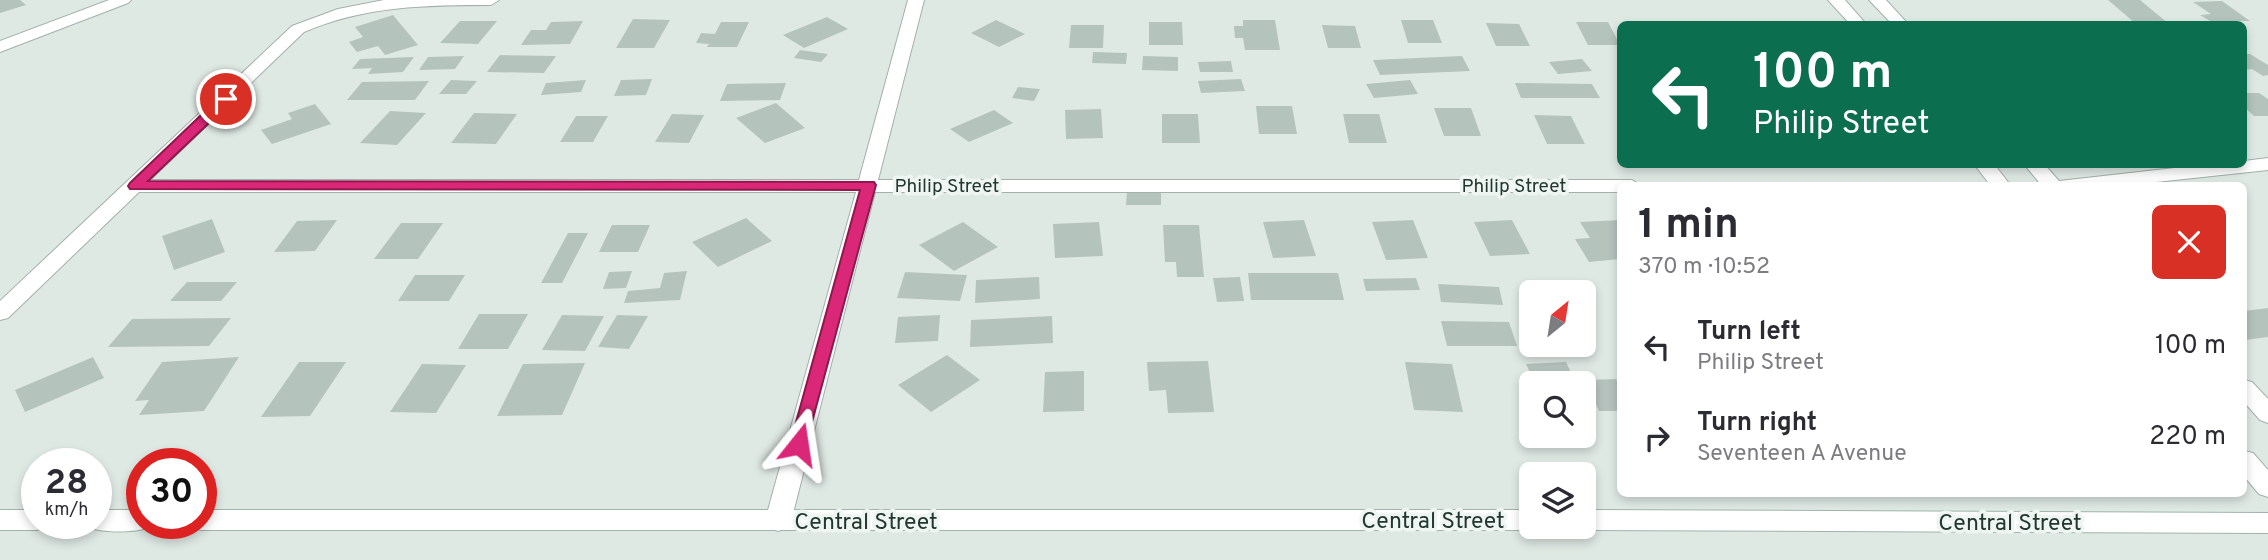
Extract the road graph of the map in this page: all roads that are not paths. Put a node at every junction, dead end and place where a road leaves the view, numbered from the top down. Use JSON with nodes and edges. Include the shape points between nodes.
{"nodes":[{"id":1,"x":123,"y":0,"type":"edge"},
{"id":2,"x":470,"y":0,"type":"edge"},
{"id":3,"x":491,"y":0,"type":"edge"},
{"id":4,"x":916,"y":0,"type":"edge"},
{"id":5,"x":1836,"y":0,"type":"edge"},
{"id":6,"x":1877,"y":0,"type":"edge"},
{"id":7,"x":1855,"y":21,"type":"edge"},
{"id":8,"x":1897,"y":21,"type":"edge"},
{"id":9,"x":0,"y":47,"type":"edge"},
{"id":10,"x":2268,"y":164,"type":"edge"},
{"id":11,"x":2247,"y":166,"type":"edge"},
{"id":12,"x":1986,"y":168,"type":"edge"},
{"id":13,"x":2037,"y":168,"type":"edge"},
{"id":14,"x":2230,"y":168,"type":"edge"},
{"id":15,"x":1999,"y":182,"type":"edge"},
{"id":16,"x":2049,"y":182,"type":"edge"},
{"id":17,"x":2098,"y":182,"type":"edge"},
{"id":18,"x":869,"y":185,"type":"junction"},
{"id":19,"x":136,"y":186,"type":"junction"},
{"id":20,"x":1617,"y":186,"type":"edge"},
{"id":21,"x":0,"y":313,"type":"edge"},
{"id":22,"x":2247,"y":391,"type":"edge"},
{"id":23,"x":2268,"y":414,"type":"edge"},
{"id":24,"x":2247,"y":463,"type":"edge"},
{"id":25,"x":2268,"y":487,"type":"edge"},
{"id":26,"x":0,"y":520,"type":"edge"},
{"id":27,"x":21,"y":520,"type":"edge"},
{"id":28,"x":217,"y":520,"type":"edge"},
{"id":29,"x":1519,"y":520,"type":"edge"},
{"id":30,"x":1596,"y":520,"type":"edge"},
{"id":31,"x":778,"y":521,"type":"junction"},
{"id":32,"x":2268,"y":523,"type":"edge"}],
"edges":[{"from":1,"to":9,"type":"street"},
{"from":2,"to":3,"type":"street"},
{"from":2,"to":19,"type":"street","via":[[366,2],[314,19],[298,29]]},
{"from":4,"to":18,"type":"street"},
{"from":5,"to":7,"type":"street"},
{"from":6,"to":8,"type":"street"},
{"from":10,"to":11,"type":"street"},
{"from":12,"to":15,"type":"street"},
{"from":13,"to":16,"type":"street"},
{"from":14,"to":17,"type":"street"},
{"from":18,"to":19,"type":"street","name":"Philip Street"},
{"from":18,"to":20,"type":"street","name":"Philip Street"},
{"from":18,"to":31,"type":"street"},
{"from":19,"to":21,"type":"street"},
{"from":22,"to":23,"type":"street"},
{"from":24,"to":25,"type":"street"},
{"from":26,"to":27,"type":"street"},
{"from":28,"to":31,"type":"street","name":"Central Street"},
{"from":29,"to":31,"type":"street","name":"Central Street"},
{"from":30,"to":32,"type":"street","name":"Central Street"}]}
